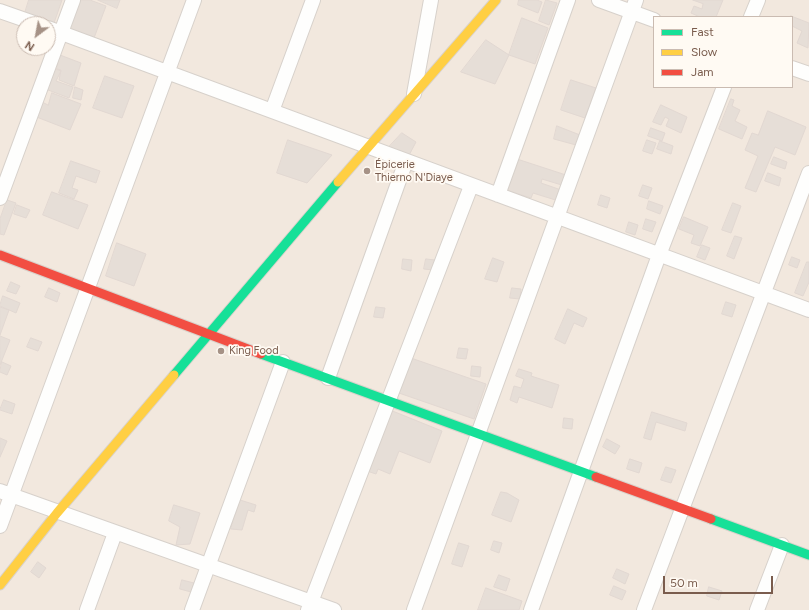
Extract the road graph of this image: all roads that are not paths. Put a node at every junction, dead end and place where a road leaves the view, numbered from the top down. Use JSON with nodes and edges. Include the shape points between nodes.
{"nodes":[{"id":1,"x":73,"y":0,"type":"edge"},
{"id":2,"x":194,"y":0,"type":"edge"},
{"id":3,"x":313,"y":0,"type":"edge"},
{"id":4,"x":431,"y":0,"type":"edge"},
{"id":5,"x":496,"y":0,"type":"edge"},
{"id":6,"x":568,"y":0,"type":"edge"},
{"id":7,"x":599,"y":0,"type":"edge"},
{"id":8,"x":758,"y":0,"type":"edge"},
{"id":9,"x":634,"y":6,"type":"edge"},
{"id":10,"x":0,"y":11,"type":"edge"},
{"id":11,"x":751,"y":16,"type":"edge"},
{"id":12,"x":16,"y":17,"type":"edge"},
{"id":13,"x":653,"y":19,"type":"edge"},
{"id":14,"x":56,"y":31,"type":"edge"},
{"id":15,"x":61,"y":33,"type":"junction"},
{"id":16,"x":793,"y":68,"type":"edge"},
{"id":17,"x":167,"y":73,"type":"junction"},
{"id":18,"x":809,"y":74,"type":"edge"},
{"id":19,"x":724,"y":88,"type":"edge"},
{"id":20,"x":414,"y":94,"type":"junction"},
{"id":21,"x":272,"y":111,"type":"junction"},
{"id":22,"x":368,"y":147,"type":"junction"},
{"id":23,"x":406,"y":161,"type":"junction"},
{"id":24,"x":809,"y":173,"type":"edge"},
{"id":25,"x":471,"y":186,"type":"junction"},
{"id":26,"x":498,"y":195,"type":"junction"},
{"id":27,"x":0,"y":198,"type":"edge"},
{"id":28,"x":557,"y":217,"type":"junction"},
{"id":29,"x":0,"y":255,"type":"edge"},
{"id":30,"x":659,"y":255,"type":"junction"},
{"id":31,"x":87,"y":287,"type":"junction"},
{"id":32,"x":764,"y":293,"type":"junction"},
{"id":33,"x":809,"y":310,"type":"edge"},
{"id":34,"x":208,"y":334,"type":"junction"},
{"id":35,"x":283,"y":362,"type":"junction"},
{"id":36,"x":328,"y":378,"type":"junction"},
{"id":37,"x":388,"y":400,"type":"junction"},
{"id":38,"x":478,"y":433,"type":"junction"},
{"id":39,"x":581,"y":471,"type":"junction"},
{"id":40,"x":6,"y":493,"type":"edge"},
{"id":41,"x":682,"y":508,"type":"junction"},
{"id":42,"x":57,"y":513,"type":"junction"},
{"id":43,"x":0,"y":526,"type":"edge"},
{"id":44,"x":115,"y":533,"type":"junction"},
{"id":45,"x":782,"y":545,"type":"junction"},
{"id":46,"x":809,"y":555,"type":"edge"},
{"id":47,"x":208,"y":565,"type":"junction"},
{"id":48,"x":0,"y":585,"type":"edge"},
{"id":49,"x":310,"y":606,"type":"edge"},
{"id":50,"x":87,"y":610,"type":"edge"},
{"id":51,"x":192,"y":610,"type":"edge"},
{"id":52,"x":334,"y":610,"type":"edge"},
{"id":53,"x":414,"y":610,"type":"edge"},
{"id":54,"x":531,"y":610,"type":"edge"},
{"id":55,"x":644,"y":610,"type":"edge"},
{"id":56,"x":757,"y":610,"type":"edge"}],
"edges":[{"from":1,"to":15,"type":"street"},
{"from":2,"to":17,"type":"street"},
{"from":3,"to":21,"type":"street"},
{"from":4,"to":20,"type":"street"},
{"from":5,"to":20,"type":"street"},
{"from":6,"to":26,"type":"street"},
{"from":7,"to":9,"type":"street"},
{"from":8,"to":11,"type":"street"},
{"from":9,"to":13,"type":"street"},
{"from":9,"to":28,"type":"street"},
{"from":10,"to":12,"type":"street"},
{"from":14,"to":15,"type":"street"},
{"from":15,"to":17,"type":"street"},
{"from":15,"to":27,"type":"street"},
{"from":16,"to":18,"type":"street"},
{"from":17,"to":21,"type":"street"},
{"from":17,"to":31,"type":"street"},
{"from":19,"to":30,"type":"street"},
{"from":20,"to":22,"type":"street"},
{"from":21,"to":22,"type":"street"},
{"from":22,"to":23,"type":"street"},
{"from":22,"to":34,"type":"street"},
{"from":23,"to":25,"type":"street"},
{"from":23,"to":36,"type":"street"},
{"from":24,"to":32,"type":"street"},
{"from":25,"to":26,"type":"street"},
{"from":25,"to":37,"type":"street"},
{"from":26,"to":28,"type":"street"},
{"from":28,"to":30,"type":"street"},
{"from":28,"to":38,"type":"street"},
{"from":29,"to":31,"type":"street"},
{"from":30,"to":32,"type":"street"},
{"from":30,"to":39,"type":"street"},
{"from":31,"to":34,"type":"street"},
{"from":31,"to":40,"type":"street"},
{"from":32,"to":33,"type":"street"},
{"from":32,"to":41,"type":"street"},
{"from":34,"to":35,"type":"street"},
{"from":34,"to":42,"type":"street"},
{"from":35,"to":36,"type":"street"},
{"from":35,"to":47,"type":"street"},
{"from":36,"to":37,"type":"street"},
{"from":37,"to":38,"type":"street"},
{"from":37,"to":49,"type":"street"},
{"from":38,"to":39,"type":"street"},
{"from":38,"to":53,"type":"street"},
{"from":39,"to":41,"type":"street"},
{"from":39,"to":54,"type":"street"},
{"from":40,"to":42,"type":"street"},
{"from":40,"to":43,"type":"street"},
{"from":41,"to":45,"type":"street"},
{"from":41,"to":55,"type":"street"},
{"from":42,"to":44,"type":"street"},
{"from":42,"to":48,"type":"street"},
{"from":44,"to":47,"type":"street"},
{"from":44,"to":50,"type":"street"},
{"from":45,"to":46,"type":"street"},
{"from":45,"to":56,"type":"street"},
{"from":47,"to":49,"type":"street"},
{"from":47,"to":51,"type":"street"},
{"from":49,"to":52,"type":"street"}]}
